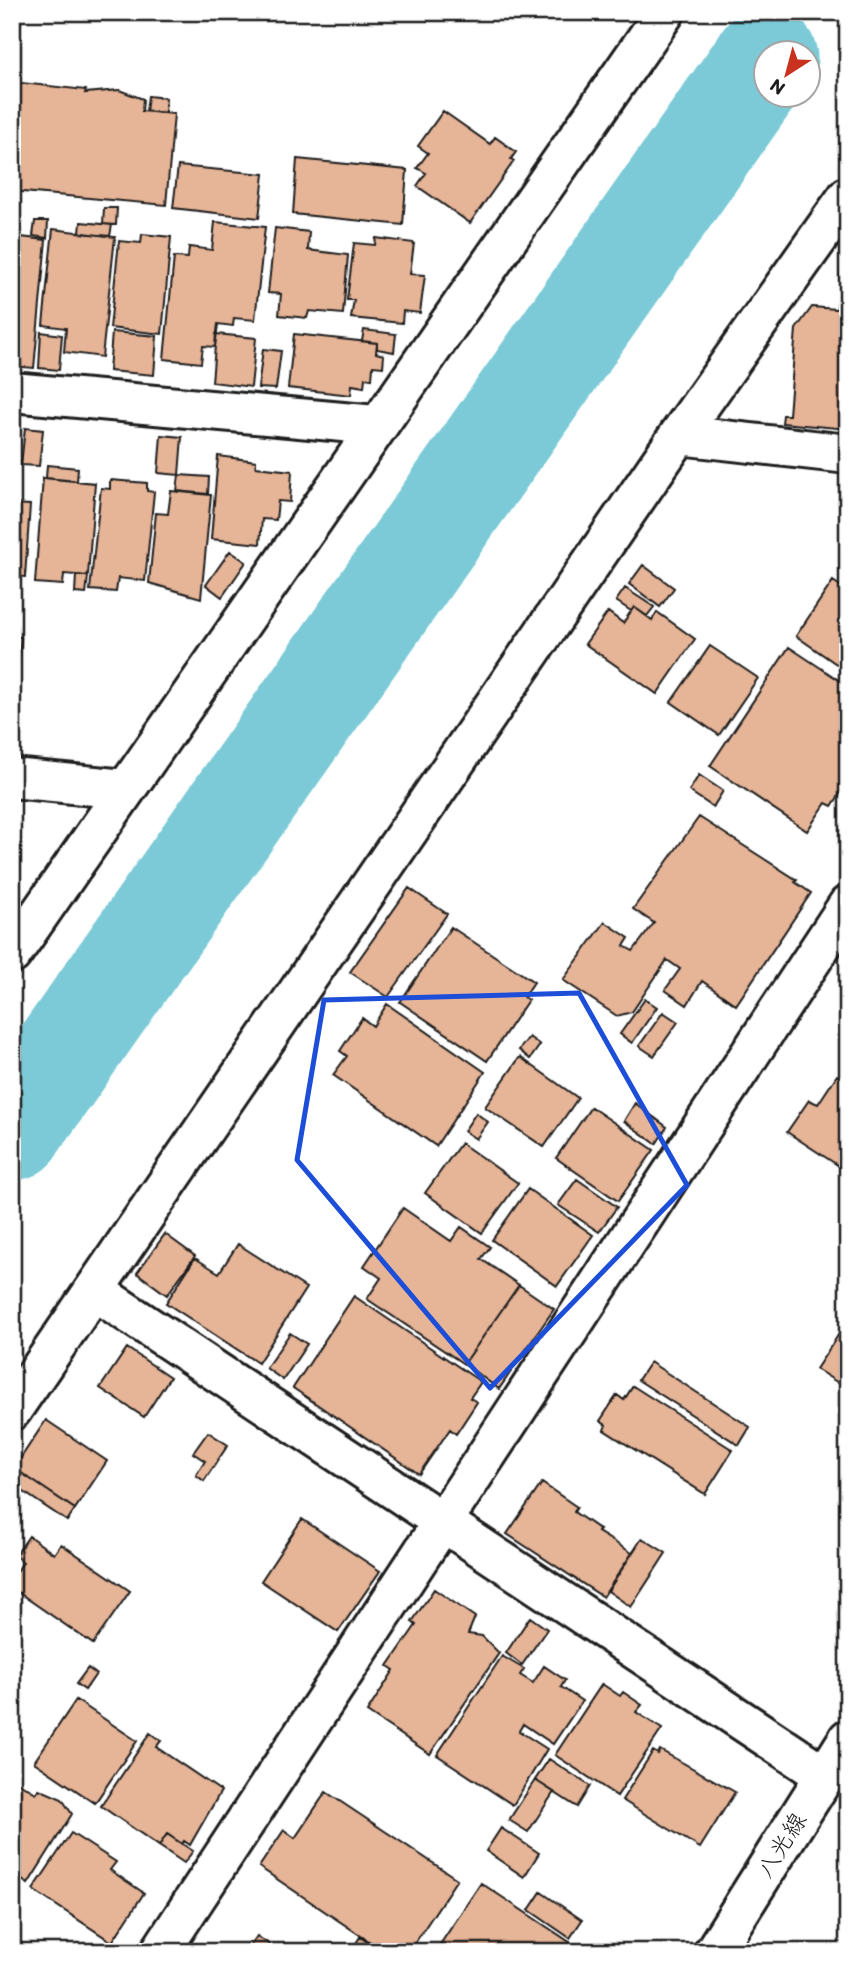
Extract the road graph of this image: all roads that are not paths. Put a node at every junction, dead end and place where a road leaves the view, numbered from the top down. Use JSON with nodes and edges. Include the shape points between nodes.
{"nodes":[{"id":1,"x":665,"y":12,"type":"edge"},
{"id":2,"x":848,"y":196,"type":"edge"},
{"id":3,"x":12,"y":392,"type":"edge"},
{"id":4,"x":376,"y":425,"type":"junction"},
{"id":5,"x":679,"y":435,"type":"junction"},
{"id":6,"x":848,"y":454,"type":"edge"},
{"id":7,"x":12,"y":778,"type":"edge"},
{"id":8,"x":125,"y":789,"type":"junction"},
{"id":9,"x":848,"y":905,"type":"edge"},
{"id":10,"x":12,"y":954,"type":"edge"},
{"id":11,"x":95,"y":1291,"type":"junction"},
{"id":12,"x":12,"y":1410,"type":"edge"},
{"id":13,"x":443,"y":1523,"type":"junction"},
{"id":14,"x":848,"y":1739,"type":"edge"},
{"id":15,"x":824,"y":1775,"type":"junction"},
{"id":16,"x":160,"y":1952,"type":"edge"},
{"id":17,"x":714,"y":1952,"type":"edge"}],
"edges":[{"from":1,"to":4,"type":"street"},
{"from":2,"to":5,"type":"street"},
{"from":3,"to":4,"type":"street"},
{"from":4,"to":8,"type":"street"},
{"from":5,"to":6,"type":"street"},
{"from":5,"to":11,"type":"street"},
{"from":7,"to":8,"type":"street"},
{"from":8,"to":10,"type":"street"},
{"from":9,"to":13,"type":"street"},
{"from":11,"to":12,"type":"street"},
{"from":11,"to":13,"type":"street"},
{"from":13,"to":15,"type":"street"},
{"from":13,"to":16,"type":"street"},
{"from":14,"to":15,"type":"street","name":"八光線"},
{"from":15,"to":17,"type":"street","name":"八光線"}]}
